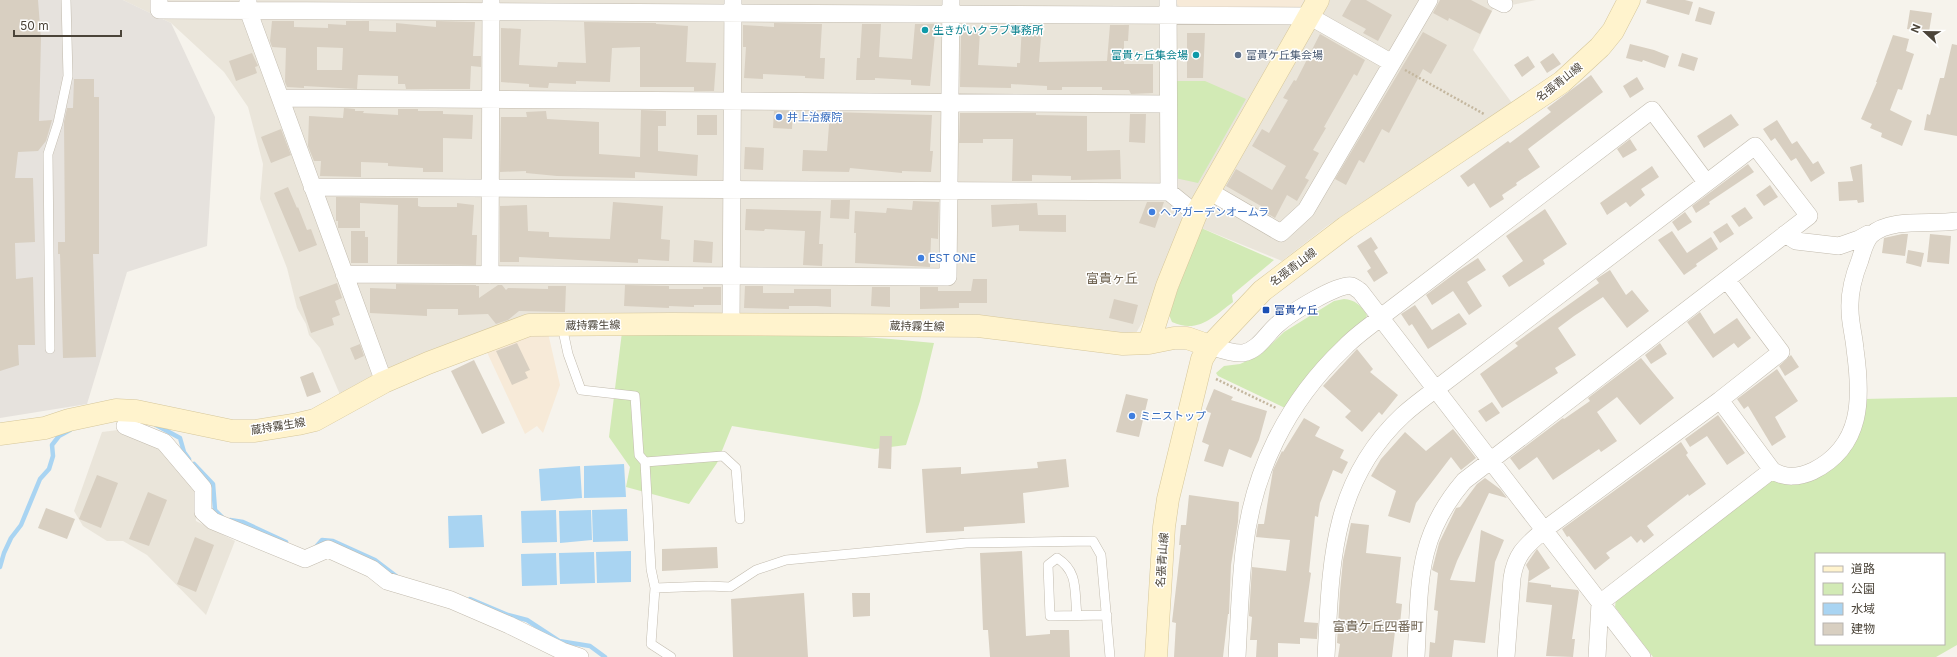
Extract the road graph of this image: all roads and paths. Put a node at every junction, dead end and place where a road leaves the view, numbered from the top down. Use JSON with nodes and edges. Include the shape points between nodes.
{"nodes":[{"id":1,"x":66,"y":0,"type":"edge"},
{"id":2,"x":159,"y":0,"type":"edge"},
{"id":3,"x":1429,"y":0,"type":"edge"},
{"id":4,"x":1629,"y":0,"type":"edge"},
{"id":5,"x":248,"y":5,"type":"edge"},
{"id":6,"x":491,"y":6,"type":"edge"},
{"id":7,"x":733,"y":6,"type":"edge"},
{"id":8,"x":951,"y":7,"type":"edge"},
{"id":9,"x":1168,"y":8,"type":"edge"},
{"id":10,"x":1314,"y":8,"type":"edge"},
{"id":11,"x":1392,"y":63,"type":"junction"},
{"id":12,"x":280,"y":98,"type":"junction"},
{"id":13,"x":490,"y":99,"type":"junction"},
{"id":14,"x":733,"y":101,"type":"junction"},
{"id":15,"x":949,"y":102,"type":"junction"},
{"id":16,"x":1168,"y":104,"type":"junction"},
{"id":17,"x":1501,"y":123,"type":"junction"},
{"id":18,"x":1706,"y":182,"type":"junction"},
{"id":19,"x":312,"y":187,"type":"junction"},
{"id":20,"x":490,"y":188,"type":"junction"},
{"id":21,"x":732,"y":188,"type":"junction"},
{"id":22,"x":950,"y":190,"type":"junction"},
{"id":23,"x":1209,"y":191,"type":"junction"},
{"id":24,"x":1169,"y":192,"type":"junction"},
{"id":25,"x":1196,"y":214,"type":"junction"},
{"id":26,"x":1957,"y":220,"type":"edge"},
{"id":27,"x":1785,"y":234,"type":"junction"},
{"id":28,"x":1870,"y":236,"type":"junction"},
{"id":29,"x":344,"y":274,"type":"junction"},
{"id":30,"x":490,"y":275,"type":"junction"},
{"id":31,"x":732,"y":277,"type":"junction"},
{"id":32,"x":1727,"y":280,"type":"junction"},
{"id":33,"x":1381,"y":317,"type":"junction"},
{"id":34,"x":731,"y":325,"type":"junction"},
{"id":35,"x":562,"y":326,"type":"junction"},
{"id":36,"x":1149,"y":343,"type":"junction"},
{"id":37,"x":1210,"y":346,"type":"junction"},
{"id":38,"x":50,"y":349,"type":"dead end"},
{"id":39,"x":1209,"y":375,"type":"dead end"},
{"id":40,"x":384,"y":382,"type":"junction"},
{"id":41,"x":1436,"y":389,"type":"junction"},
{"id":42,"x":1720,"y":400,"type":"junction"},
{"id":43,"x":1289,"y":414,"type":"junction"},
{"id":44,"x":126,"y":418,"type":"junction"},
{"id":45,"x":0,"y":434,"type":"edge"},
{"id":46,"x":1491,"y":459,"type":"junction"},
{"id":47,"x":645,"y":462,"type":"junction"},
{"id":48,"x":1772,"y":470,"type":"junction"},
{"id":49,"x":740,"y":519,"type":"dead end"},
{"id":50,"x":1544,"y":530,"type":"junction"},
{"id":51,"x":1058,"y":542,"type":"junction"},
{"id":52,"x":1057,"y":558,"type":"junction"},
{"id":53,"x":655,"y":588,"type":"junction"},
{"id":54,"x":1600,"y":602,"type":"junction"},
{"id":55,"x":1077,"y":615,"type":"junction"},
{"id":56,"x":1107,"y":615,"type":"junction"},
{"id":57,"x":580,"y":657,"type":"edge"},
{"id":58,"x":671,"y":657,"type":"edge"},
{"id":59,"x":1110,"y":657,"type":"edge"},
{"id":60,"x":1156,"y":657,"type":"edge"},
{"id":61,"x":1237,"y":657,"type":"edge"},
{"id":62,"x":1326,"y":657,"type":"edge"},
{"id":63,"x":1416,"y":657,"type":"edge"},
{"id":64,"x":1506,"y":657,"type":"edge"},
{"id":65,"x":1597,"y":657,"type":"edge"},
{"id":66,"x":1642,"y":657,"type":"edge"}],
"edges":[{"from":1,"to":38,"type":"lane","via":[[68,76],[48,154]]},
{"from":2,"to":5,"type":"street","via":[[159,10]]},
{"from":3,"to":11,"type":"street"},
{"from":4,"to":17,"type":"main road","name":"名張青山線","via":[[1613,31],[1586,61],[1562,82]]},
{"from":5,"to":6,"type":"street"},
{"from":5,"to":12,"type":"street"},
{"from":6,"to":7,"type":"street"},
{"from":6,"to":13,"type":"street"},
{"from":7,"to":8,"type":"street"},
{"from":7,"to":14,"type":"street"},
{"from":8,"to":9,"type":"street"},
{"from":8,"to":15,"type":"street"},
{"from":9,"to":10,"type":"street"},
{"from":9,"to":16,"type":"street"},
{"from":10,"to":11,"type":"street"},
{"from":10,"to":23,"type":"main road"},
{"from":11,"to":17,"type":"path"},
{"from":11,"to":23,"type":"street","via":[[1306,210],[1281,233]]},
{"from":12,"to":13,"type":"street"},
{"from":12,"to":19,"type":"street"},
{"from":13,"to":14,"type":"street"},
{"from":13,"to":20,"type":"street"},
{"from":14,"to":15,"type":"street"},
{"from":14,"to":21,"type":"street"},
{"from":15,"to":16,"type":"street"},
{"from":15,"to":22,"type":"street"},
{"from":16,"to":24,"type":"street"},
{"from":17,"to":37,"type":"main road","name":"名張青山線","via":[[1346,227],[1274,281]]},
{"from":18,"to":27,"type":"street","via":[[1755,146],[1809,216]]},
{"from":18,"to":33,"type":"street","via":[[1652,110]]},
{"from":18,"to":41,"type":"street"},
{"from":19,"to":20,"type":"street"},
{"from":19,"to":29,"type":"street"},
{"from":20,"to":21,"type":"street"},
{"from":20,"to":30,"type":"street"},
{"from":21,"to":22,"type":"street"},
{"from":21,"to":31,"type":"street"},
{"from":22,"to":24,"type":"street"},
{"from":22,"to":31,"type":"street","via":[[948,277]]},
{"from":23,"to":25,"type":"main road"},
{"from":24,"to":25,"type":"street"},
{"from":25,"to":36,"type":"main road","via":[[1167,286]]},
{"from":26,"to":28,"type":"street","via":[[1896,225],[1881,229]]},
{"from":27,"to":28,"type":"street","via":[[1796,241],[1839,246],[1868,234]]},
{"from":27,"to":32,"type":"street"},
{"from":28,"to":48,"type":"street","via":[[1856,271],[1850,301],[1859,386],[1852,433],[1837,453],[1812,471],[1784,476]]},
{"from":29,"to":30,"type":"street"},
{"from":29,"to":40,"type":"street"},
{"from":30,"to":31,"type":"street"},
{"from":31,"to":34,"type":"street"},
{"from":32,"to":42,"type":"street","via":[[1781,352]]},
{"from":32,"to":46,"type":"street"},
{"from":33,"to":37,"type":"street","via":[[1360,291],[1352,286],[1344,287],[1326,294],[1279,323],[1255,348],[1233,352]]},
{"from":33,"to":41,"type":"street"},
{"from":33,"to":43,"type":"street","via":[[1331,360]]},
{"from":34,"to":35,"type":"main road","name":"蔵持霧生線"},
{"from":34,"to":36,"type":"main road","name":"蔵持霧生線","via":[[978,326],[1123,344]]},
{"from":35,"to":40,"type":"main road","name":"蔵持霧生線","via":[[529,325],[470,346]]},
{"from":35,"to":47,"type":"lane","via":[[568,354],[581,390],[635,396],[639,455]]},
{"from":36,"to":37,"type":"main road","name":"蔵持霧生線","via":[[1187,338]]},
{"from":37,"to":60,"type":"main road","name":"名張青山線","via":[[1202,360],[1168,499]]},
{"from":39,"to":43,"type":"path"},
{"from":40,"to":44,"type":"main road","name":"蔵持霧生線","via":[[315,420],[255,431],[232,431]]},
{"from":41,"to":46,"type":"street"},
{"from":41,"to":62,"type":"street","via":[[1403,415],[1379,442],[1344,505],[1334,548]]},
{"from":42,"to":48,"type":"street"},
{"from":42,"to":50,"type":"street"},
{"from":43,"to":61,"type":"street","via":[[1261,473],[1251,507],[1244,551]]},
{"from":44,"to":45,"type":"main road","name":"蔵持霧生線","via":[[100,413],[45,428]]},
{"from":44,"to":57,"type":"street","via":[[164,442],[203,488],[203,512],[213,521],[305,559],[328,549],[372,569],[387,581],[451,600]]},
{"from":46,"to":50,"type":"street"},
{"from":46,"to":63,"type":"street","via":[[1464,481],[1449,498],[1432,528],[1422,567]]},
{"from":47,"to":49,"type":"lane","via":[[723,456],[736,468]]},
{"from":47,"to":53,"type":"lane","via":[[651,569]]},
{"from":48,"to":54,"type":"street"},
{"from":50,"to":54,"type":"street"},
{"from":50,"to":64,"type":"street","via":[[1525,547],[1514,566]]},
{"from":51,"to":52,"type":"lane"},
{"from":51,"to":53,"type":"lane","via":[[966,543],[786,560],[756,570],[730,587]]},
{"from":51,"to":56,"type":"lane","via":[[1093,541],[1101,555]]},
{"from":52,"to":55,"type":"lane","via":[[1067,564],[1073,572]]},
{"from":52,"to":55,"type":"lane","via":[[1048,565],[1050,616]]},
{"from":53,"to":58,"type":"lane","via":[[652,644]]},
{"from":54,"to":65,"type":"street"},
{"from":54,"to":66,"type":"street"},
{"from":55,"to":56,"type":"lane"},
{"from":56,"to":59,"type":"lane"}]}
